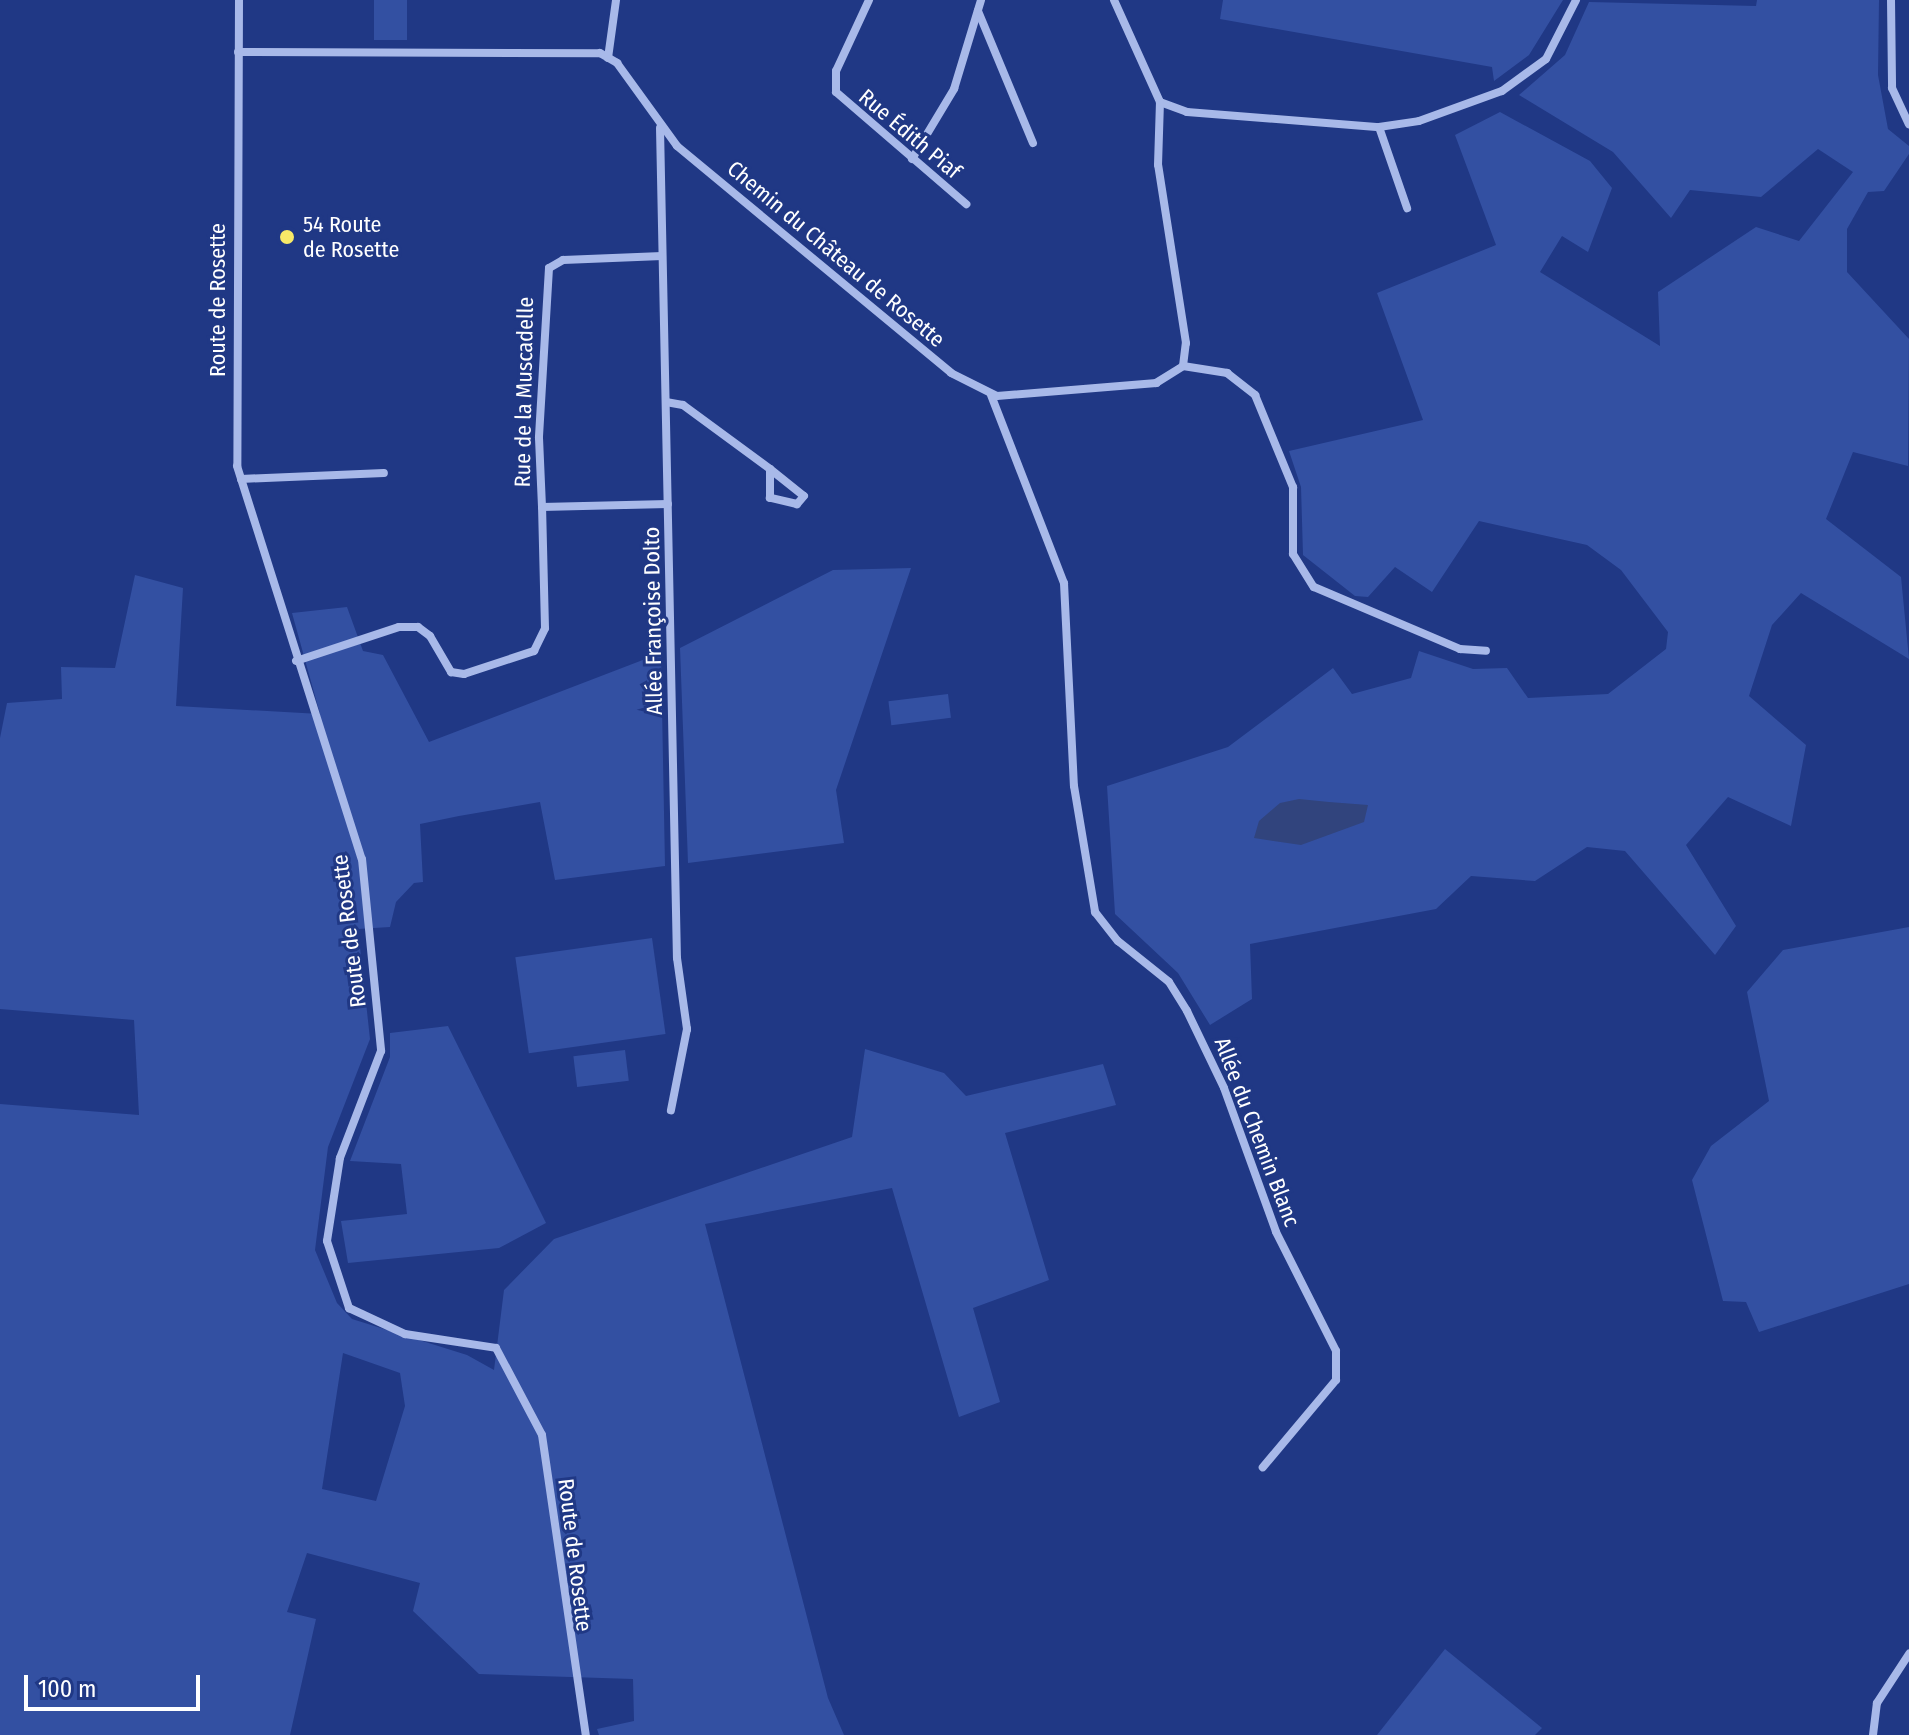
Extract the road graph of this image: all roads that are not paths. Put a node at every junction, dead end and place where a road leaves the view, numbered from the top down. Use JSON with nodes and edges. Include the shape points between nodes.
{"nodes":[{"id":1,"x":239,"y":0,"type":"edge"},
{"id":2,"x":616,"y":0,"type":"edge"},
{"id":3,"x":869,"y":0,"type":"edge"},
{"id":4,"x":981,"y":0,"type":"edge"},
{"id":5,"x":1114,"y":0,"type":"edge"},
{"id":6,"x":1576,"y":0,"type":"edge"},
{"id":7,"x":1891,"y":0,"type":"edge"},
{"id":8,"x":978,"y":11,"type":"junction"},
{"id":9,"x":238,"y":52,"type":"junction"},
{"id":10,"x":608,"y":58,"type":"junction"},
{"id":11,"x":1160,"y":102,"type":"junction"},
{"id":12,"x":1909,"y":124,"type":"edge"},
{"id":13,"x":1379,"y":127,"type":"junction"},
{"id":14,"x":660,"y":128,"type":"junction"},
{"id":15,"x":1033,"y":143,"type":"dead end"},
{"id":16,"x":912,"y":159,"type":"junction"},
{"id":17,"x":966,"y":204,"type":"dead end"},
{"id":18,"x":1407,"y":208,"type":"dead end"},
{"id":19,"x":662,"y":256,"type":"junction"},
{"id":20,"x":1183,"y":366,"type":"junction"},
{"id":21,"x":991,"y":395,"type":"junction"},
{"id":22,"x":666,"y":402,"type":"junction"},
{"id":23,"x":770,"y":469,"type":"junction"},
{"id":24,"x":384,"y":473,"type":"dead end"},
{"id":25,"x":241,"y":479,"type":"junction"},
{"id":26,"x":668,"y":504,"type":"junction"},
{"id":27,"x":542,"y":507,"type":"junction"},
{"id":28,"x":1486,"y":651,"type":"dead end"},
{"id":29,"x":296,"y":661,"type":"junction"},
{"id":30,"x":671,"y":1110,"type":"dead end"},
{"id":31,"x":1263,"y":1467,"type":"dead end"},
{"id":32,"x":1909,"y":1654,"type":"edge"},
{"id":33,"x":586,"y":1735,"type":"edge"},
{"id":34,"x":1873,"y":1735,"type":"edge"}],
"edges":[{"from":1,"to":9,"type":"street","name":"Route de Rosette"},
{"from":2,"to":10,"type":"street"},
{"from":3,"to":16,"type":"street","name":"Rue Édith Piaf","via":[[833,83],[841,101]]},
{"from":4,"to":8,"type":"street"},
{"from":5,"to":11,"type":"street"},
{"from":6,"to":13,"type":"street","via":[[1546,59],[1502,91],[1419,121]]},
{"from":7,"to":12,"type":"street","via":[[1892,88]]},
{"from":8,"to":15,"type":"street"},
{"from":8,"to":16,"type":"street","via":[[954,89]]},
{"from":9,"to":10,"type":"street","via":[[575,50]]},
{"from":9,"to":25,"type":"street","name":"Route de Rosette"},
{"from":10,"to":14,"type":"street","name":"Chemin du Château de Rosette"},
{"from":11,"to":13,"type":"street","via":[[1187,112]]},
{"from":11,"to":20,"type":"street","via":[[1158,165],[1186,343]]},
{"from":13,"to":18,"type":"street"},
{"from":14,"to":19,"type":"street","name":"Allée Françoise Dolto"},
{"from":14,"to":21,"type":"street","name":"Chemin du Château de Rosette","via":[[902,333]]},
{"from":16,"to":17,"type":"street","name":"Rue Édith Piaf"},
{"from":19,"to":22,"type":"street","name":"Allée Françoise Dolto"},
{"from":19,"to":27,"type":"street","name":"Rue de la Muscadelle","via":[[563,260],[545,274]]},
{"from":20,"to":21,"type":"street","via":[[1168,379],[1142,386]]},
{"from":20,"to":28,"type":"street","via":[[1227,373],[1255,395],[1293,487],[1293,554],[1314,587],[1460,649]]},
{"from":21,"to":31,"type":"street","name":"Allée du Chemin Blanc","via":[[1064,583],[1074,786],[1095,912],[1118,941],[1169,982],[1187,1011],[1224,1088],[1276,1232],[1336,1351],[1336,1380]]},
{"from":22,"to":23,"type":"street","via":[[683,405]]},
{"from":22,"to":26,"type":"street","name":"Allée Françoise Dolto"},
{"from":23,"to":23,"type":"street","via":[[804,496],[797,504],[770,498]]},
{"from":24,"to":25,"type":"street"},
{"from":25,"to":29,"type":"street","name":"Route de Rosette"},
{"from":26,"to":27,"type":"street","name":"Rue de la Muscadelle"},
{"from":26,"to":30,"type":"street","name":"Allée Françoise Dolto","via":[[677,958],[687,1029]]},
{"from":27,"to":29,"type":"street","via":[[545,628],[534,651],[464,674],[451,672],[430,636],[418,627],[399,627]]},
{"from":29,"to":33,"type":"street","name":"Route de Rosette","via":[[362,859],[381,1051],[340,1158],[327,1241],[349,1308],[405,1334],[496,1348],[529,1410],[542,1435]]},
{"from":32,"to":34,"type":"street","via":[[1877,1703]]}]}
